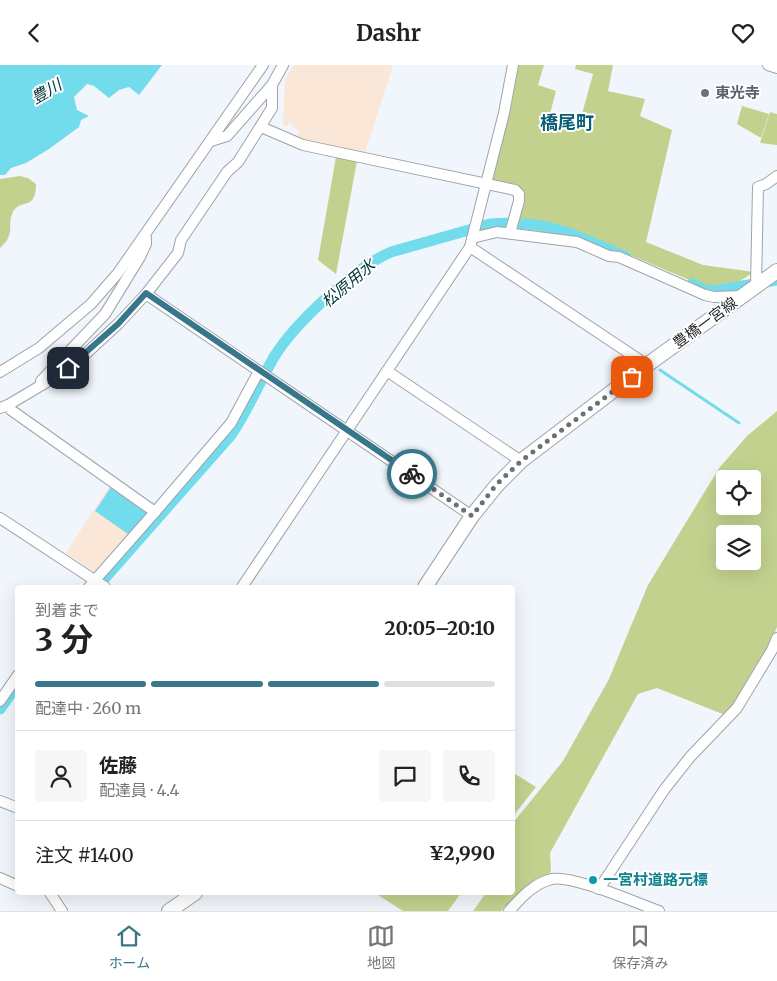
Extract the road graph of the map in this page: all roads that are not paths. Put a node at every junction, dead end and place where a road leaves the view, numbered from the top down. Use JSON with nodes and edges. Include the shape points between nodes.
{"nodes":[{"id":1,"x":263,"y":65,"type":"edge"},
{"id":2,"x":283,"y":65,"type":"edge"},
{"id":3,"x":513,"y":65,"type":"edge"},
{"id":4,"x":768,"y":65,"type":"edge"},
{"id":5,"x":777,"y":67,"type":"edge"},
{"id":6,"x":272,"y":85,"type":"junction"},
{"id":7,"x":261,"y":127,"type":"junction"},
{"id":8,"x":211,"y":141,"type":"junction"},
{"id":9,"x":777,"y":176,"type":"edge"},
{"id":10,"x":486,"y":183,"type":"junction"},
{"id":11,"x":510,"y":233,"type":"junction"},
{"id":12,"x":144,"y":236,"type":"junction"},
{"id":13,"x":471,"y":243,"type":"junction"},
{"id":14,"x":777,"y":271,"type":"edge"},
{"id":15,"x":756,"y":286,"type":"junction"},
{"id":16,"x":146,"y":293,"type":"junction"},
{"id":17,"x":743,"y":296,"type":"junction"},
{"id":18,"x":647,"y":365,"type":"junction"},
{"id":19,"x":259,"y":371,"type":"junction"},
{"id":20,"x":387,"y":371,"type":"junction"},
{"id":21,"x":0,"y":372,"type":"edge"},
{"id":22,"x":38,"y":389,"type":"junction"},
{"id":23,"x":4,"y":406,"type":"edge"},
{"id":24,"x":348,"y":431,"type":"junction"},
{"id":25,"x":521,"y":461,"type":"junction"},
{"id":26,"x":155,"y":512,"type":"junction"},
{"id":27,"x":472,"y":516,"type":"junction"},
{"id":28,"x":0,"y":518,"type":"edge"},
{"id":29,"x":93,"y":583,"type":"edge"},
{"id":30,"x":243,"y":585,"type":"edge"},
{"id":31,"x":426,"y":585,"type":"edge"},
{"id":32,"x":777,"y":638,"type":"edge"},
{"id":33,"x":15,"y":679,"type":"edge"},
{"id":34,"x":0,"y":701,"type":"edge"},
{"id":35,"x":0,"y":801,"type":"edge"},
{"id":36,"x":15,"y":807,"type":"edge"},
{"id":37,"x":0,"y":878,"type":"edge"},
{"id":38,"x":15,"y":885,"type":"edge"},
{"id":39,"x":600,"y":889,"type":"junction"},
{"id":40,"x":51,"y":895,"type":"edge"},
{"id":41,"x":192,"y":895,"type":"edge"},
{"id":42,"x":62,"y":911,"type":"edge"},
{"id":43,"x":169,"y":911,"type":"edge"},
{"id":44,"x":508,"y":911,"type":"edge"},
{"id":45,"x":659,"y":911,"type":"edge"}],
"edges":[{"from":1,"to":8,"type":"street"},
{"from":2,"to":6,"type":"street"},
{"from":3,"to":10,"type":"street"},
{"from":4,"to":5,"type":"street"},
{"from":6,"to":7,"type":"street","via":[[272,108]]},
{"from":6,"to":8,"type":"street","via":[[227,136]]},
{"from":7,"to":10,"type":"street","via":[[303,145]]},
{"from":7,"to":16,"type":"street","via":[[182,240],[178,253]]},
{"from":8,"to":12,"type":"street"},
{"from":9,"to":15,"type":"street","via":[[758,187]]},
{"from":10,"to":11,"type":"street","via":[[509,187],[520,194]]},
{"from":10,"to":13,"type":"street"},
{"from":11,"to":13,"type":"street","via":[[497,232]]},
{"from":11,"to":17,"type":"street","via":[[578,241],[705,295]]},
{"from":12,"to":21,"type":"street","via":[[118,273],[90,303],[39,348]]},
{"from":12,"to":22,"type":"street","via":[[146,244],[140,257],[105,315],[40,383]]},
{"from":13,"to":18,"type":"street"},
{"from":13,"to":20,"type":"street"},
{"from":14,"to":15,"type":"main road","name":"豊橋一宮線"},
{"from":15,"to":17,"type":"main road","name":"豊橋一宮線"},
{"from":16,"to":19,"type":"street"},
{"from":16,"to":22,"type":"street","via":[[80,359]]},
{"from":17,"to":18,"type":"main road","name":"豊橋一宮線"},
{"from":18,"to":25,"type":"main road","name":"豊橋一宮線"},
{"from":19,"to":24,"type":"street"},
{"from":19,"to":26,"type":"street","via":[[231,423]]},
{"from":20,"to":24,"type":"street"},
{"from":20,"to":25,"type":"street"},
{"from":22,"to":23,"type":"street"},
{"from":23,"to":26,"type":"street"},
{"from":24,"to":27,"type":"street"},
{"from":24,"to":30,"type":"street"},
{"from":25,"to":27,"type":"main road","name":"豊橋一宮線","via":[[496,485]]},
{"from":26,"to":29,"type":"street"},
{"from":27,"to":31,"type":"main road","name":"豊橋一宮線"},
{"from":28,"to":29,"type":"street"},
{"from":32,"to":39,"type":"street","via":[[737,708],[690,757],[664,790]]},
{"from":33,"to":34,"type":"street"},
{"from":35,"to":36,"type":"street"},
{"from":37,"to":38,"type":"street"},
{"from":39,"to":44,"type":"street","via":[[568,879],[551,879],[526,893]]},
{"from":39,"to":45,"type":"street"},
{"from":40,"to":42,"type":"street"},
{"from":41,"to":43,"type":"main road"}]}
